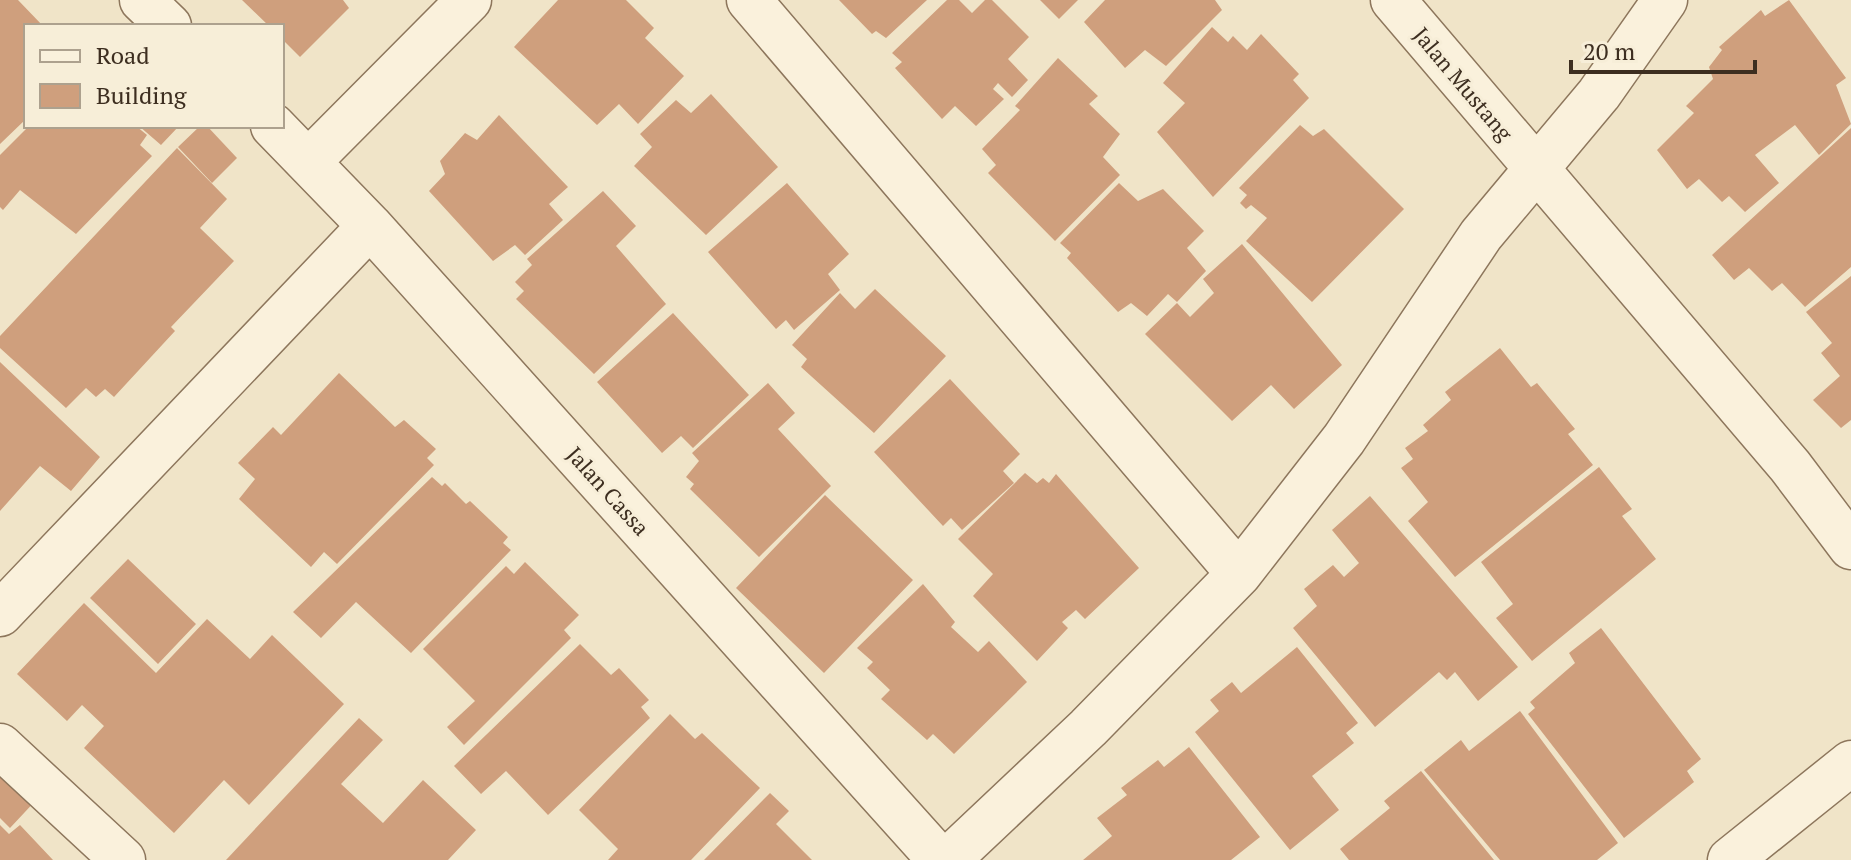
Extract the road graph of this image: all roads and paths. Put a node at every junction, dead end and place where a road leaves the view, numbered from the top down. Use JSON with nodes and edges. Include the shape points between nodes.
{"nodes":[{"id":1,"x":142,"y":0,"type":"edge"},
{"id":2,"x":469,"y":0,"type":"edge"},
{"id":3,"x":749,"y":0,"type":"edge"},
{"id":4,"x":1393,"y":0,"type":"edge"},
{"id":5,"x":1665,"y":0,"type":"edge"},
{"id":6,"x":167,"y":24,"type":"edge"},
{"id":7,"x":275,"y":128,"type":"edge"},
{"id":8,"x":309,"y":161,"type":"junction"},
{"id":9,"x":1534,"y":169,"type":"junction"},
{"id":10,"x":370,"y":226,"type":"junction"},
{"id":11,"x":1851,"y":547,"type":"edge"},
{"id":12,"x":1239,"y":574,"type":"junction"},
{"id":13,"x":0,"y":614,"type":"edge"},
{"id":14,"x":0,"y":746,"type":"edge"},
{"id":15,"x":1851,"y":763,"type":"edge"},
{"id":16,"x":123,"y":860,"type":"edge"},
{"id":17,"x":940,"y":860,"type":"edge"},
{"id":18,"x":948,"y":860,"type":"edge"},
{"id":19,"x":1730,"y":860,"type":"edge"}],
"edges":[{"from":1,"to":6,"type":"street"},
{"from":2,"to":8,"type":"street"},
{"from":3,"to":12,"type":"street"},
{"from":4,"to":9,"type":"street","name":"Jalan Mustang"},
{"from":5,"to":9,"type":"street","via":[[1599,94]]},
{"from":7,"to":8,"type":"street","name":"Jalan Cassa"},
{"from":8,"to":10,"type":"street","name":"Jalan Cassa"},
{"from":9,"to":11,"type":"street","name":"Jalan Mustang","via":[[1790,466]]},
{"from":9,"to":12,"type":"street","via":[[1481,235],[1344,439]]},
{"from":10,"to":13,"type":"street"},
{"from":10,"to":17,"type":"street","name":"Jalan Cassa"},
{"from":12,"to":18,"type":"street"},
{"from":14,"to":16,"type":"street"},
{"from":15,"to":19,"type":"street"}]}
